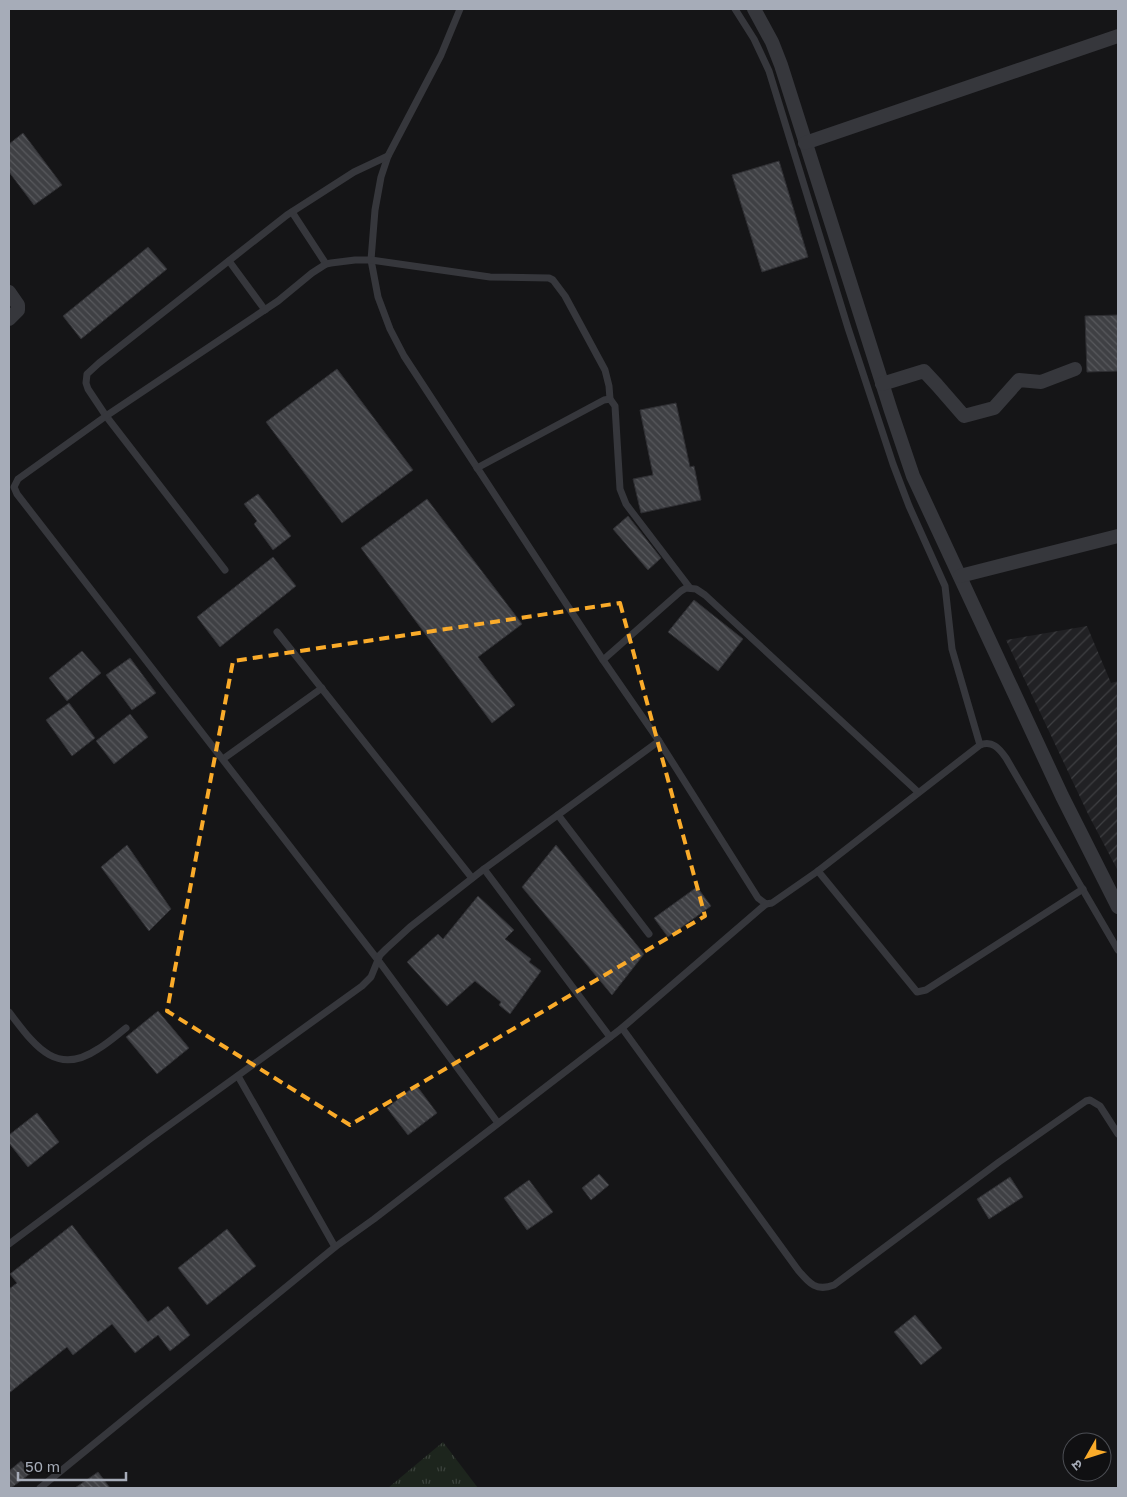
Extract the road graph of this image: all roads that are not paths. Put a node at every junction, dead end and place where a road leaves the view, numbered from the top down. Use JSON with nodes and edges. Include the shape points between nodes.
{"nodes":[{"id":1,"x":460,"y":9,"type":"edge"},
{"id":2,"x":735,"y":9,"type":"edge"},
{"id":3,"x":754,"y":9,"type":"edge"},
{"id":4,"x":1118,"y":36,"type":"edge"},
{"id":5,"x":805,"y":142,"type":"junction"},
{"id":6,"x":388,"y":156,"type":"junction"},
{"id":7,"x":292,"y":212,"type":"junction"},
{"id":8,"x":371,"y":260,"type":"junction"},
{"id":9,"x":229,"y":261,"type":"junction"},
{"id":10,"x":326,"y":264,"type":"junction"},
{"id":11,"x":9,"y":292,"type":"edge"},
{"id":12,"x":265,"y":310,"type":"junction"},
{"id":13,"x":9,"y":319,"type":"edge"},
{"id":14,"x":1075,"y":369,"type":"dead end"},
{"id":15,"x":882,"y":384,"type":"junction"},
{"id":16,"x":610,"y":399,"type":"junction"},
{"id":17,"x":106,"y":416,"type":"junction"},
{"id":18,"x":477,"y":468,"type":"junction"},
{"id":19,"x":1118,"y":536,"type":"edge"},
{"id":20,"x":225,"y":570,"type":"dead end"},
{"id":21,"x":960,"y":576,"type":"junction"},
{"id":22,"x":690,"y":588,"type":"junction"},
{"id":23,"x":277,"y":632,"type":"dead end"},
{"id":24,"x":603,"y":660,"type":"junction"},
{"id":25,"x":322,"y":688,"type":"junction"},
{"id":26,"x":658,"y":742,"type":"junction"},
{"id":27,"x":980,"y":745,"type":"junction"},
{"id":28,"x":223,"y":759,"type":"junction"},
{"id":29,"x":918,"y":792,"type":"junction"},
{"id":30,"x":558,"y":815,"type":"junction"},
{"id":31,"x":484,"y":869,"type":"junction"},
{"id":32,"x":818,"y":871,"type":"junction"},
{"id":33,"x":472,"y":878,"type":"junction"},
{"id":34,"x":1083,"y":889,"type":"junction"},
{"id":35,"x":766,"y":904,"type":"junction"},
{"id":36,"x":1118,"y":907,"type":"edge"},
{"id":37,"x":649,"y":934,"type":"dead end"},
{"id":38,"x":1118,"y":950,"type":"edge"},
{"id":39,"x":378,"y":960,"type":"junction"},
{"id":40,"x":9,"y":1012,"type":"edge"},
{"id":41,"x":126,"y":1028,"type":"dead end"},
{"id":42,"x":622,"y":1028,"type":"junction"},
{"id":43,"x":610,"y":1038,"type":"junction"},
{"id":44,"x":238,"y":1076,"type":"junction"},
{"id":45,"x":498,"y":1123,"type":"junction"},
{"id":46,"x":1118,"y":1134,"type":"edge"},
{"id":47,"x":9,"y":1244,"type":"edge"},
{"id":48,"x":335,"y":1247,"type":"junction"},
{"id":49,"x":40,"y":1488,"type":"edge"}],
"edges":[{"from":1,"to":6,"type":"lane","via":[[441,55]]},
{"from":2,"to":27,"type":"lane","via":[[769,71],[893,464],[945,586],[952,649]]},
{"from":3,"to":5,"type":"street","via":[[781,64]]},
{"from":4,"to":5,"type":"street"},
{"from":5,"to":15,"type":"street"},
{"from":6,"to":7,"type":"lane","via":[[354,172]]},
{"from":6,"to":8,"type":"lane","via":[[374,210]]},
{"from":7,"to":9,"type":"lane"},
{"from":7,"to":10,"type":"lane"},
{"from":8,"to":10,"type":"lane"},
{"from":8,"to":16,"type":"lane","via":[[490,277],[543,277],[553,280],[605,370]]},
{"from":8,"to":18,"type":"lane","via":[[378,297],[404,356]]},
{"from":9,"to":12,"type":"lane"},
{"from":9,"to":17,"type":"lane","via":[[89,371],[86,378],[88,388]]},
{"from":10,"to":12,"type":"lane"},
{"from":11,"to":13,"type":"street","via":[[18,310]]},
{"from":12,"to":17,"type":"lane"},
{"from":14,"to":15,"type":"street","via":[[1041,382],[1019,380],[994,408],[964,416],[924,371]]},
{"from":15,"to":21,"type":"street","via":[[912,476]]},
{"from":16,"to":18,"type":"lane"},
{"from":16,"to":22,"type":"lane","via":[[615,406],[623,497]]},
{"from":17,"to":20,"type":"lane"},
{"from":17,"to":28,"type":"lane","via":[[18,479],[14,487]]},
{"from":18,"to":24,"type":"lane"},
{"from":19,"to":21,"type":"street"},
{"from":21,"to":36,"type":"street","via":[[1062,796]]},
{"from":22,"to":24,"type":"lane","via":[[681,591]]},
{"from":22,"to":29,"type":"lane","via":[[705,595]]},
{"from":23,"to":25,"type":"lane"},
{"from":24,"to":26,"type":"lane"},
{"from":25,"to":28,"type":"lane"},
{"from":25,"to":33,"type":"lane"},
{"from":26,"to":30,"type":"lane"},
{"from":26,"to":35,"type":"lane","via":[[758,898]]},
{"from":27,"to":29,"type":"lane"},
{"from":27,"to":34,"type":"lane","via":[[993,744],[1001,750]]},
{"from":28,"to":39,"type":"lane"},
{"from":29,"to":32,"type":"lane"},
{"from":30,"to":31,"type":"lane"},
{"from":30,"to":37,"type":"lane"},
{"from":31,"to":33,"type":"lane"},
{"from":31,"to":43,"type":"lane"},
{"from":32,"to":34,"type":"lane","via":[[917,992],[926,990]]},
{"from":32,"to":35,"type":"lane"},
{"from":33,"to":39,"type":"lane","via":[[410,927]]},
{"from":34,"to":38,"type":"lane"},
{"from":35,"to":42,"type":"lane"},
{"from":39,"to":44,"type":"lane","via":[[370,980]]},
{"from":39,"to":45,"type":"lane"},
{"from":40,"to":41,"type":"lane","via":[[39,1048],[66,1061],[85,1057]]},
{"from":42,"to":43,"type":"lane"},
{"from":42,"to":46,"type":"lane","via":[[798,1270],[818,1288],[834,1285],[1086,1101],[1100,1106]]},
{"from":43,"to":45,"type":"lane"},
{"from":44,"to":47,"type":"lane"},
{"from":44,"to":48,"type":"lane"},
{"from":45,"to":48,"type":"lane"},
{"from":48,"to":49,"type":"lane"}]}
